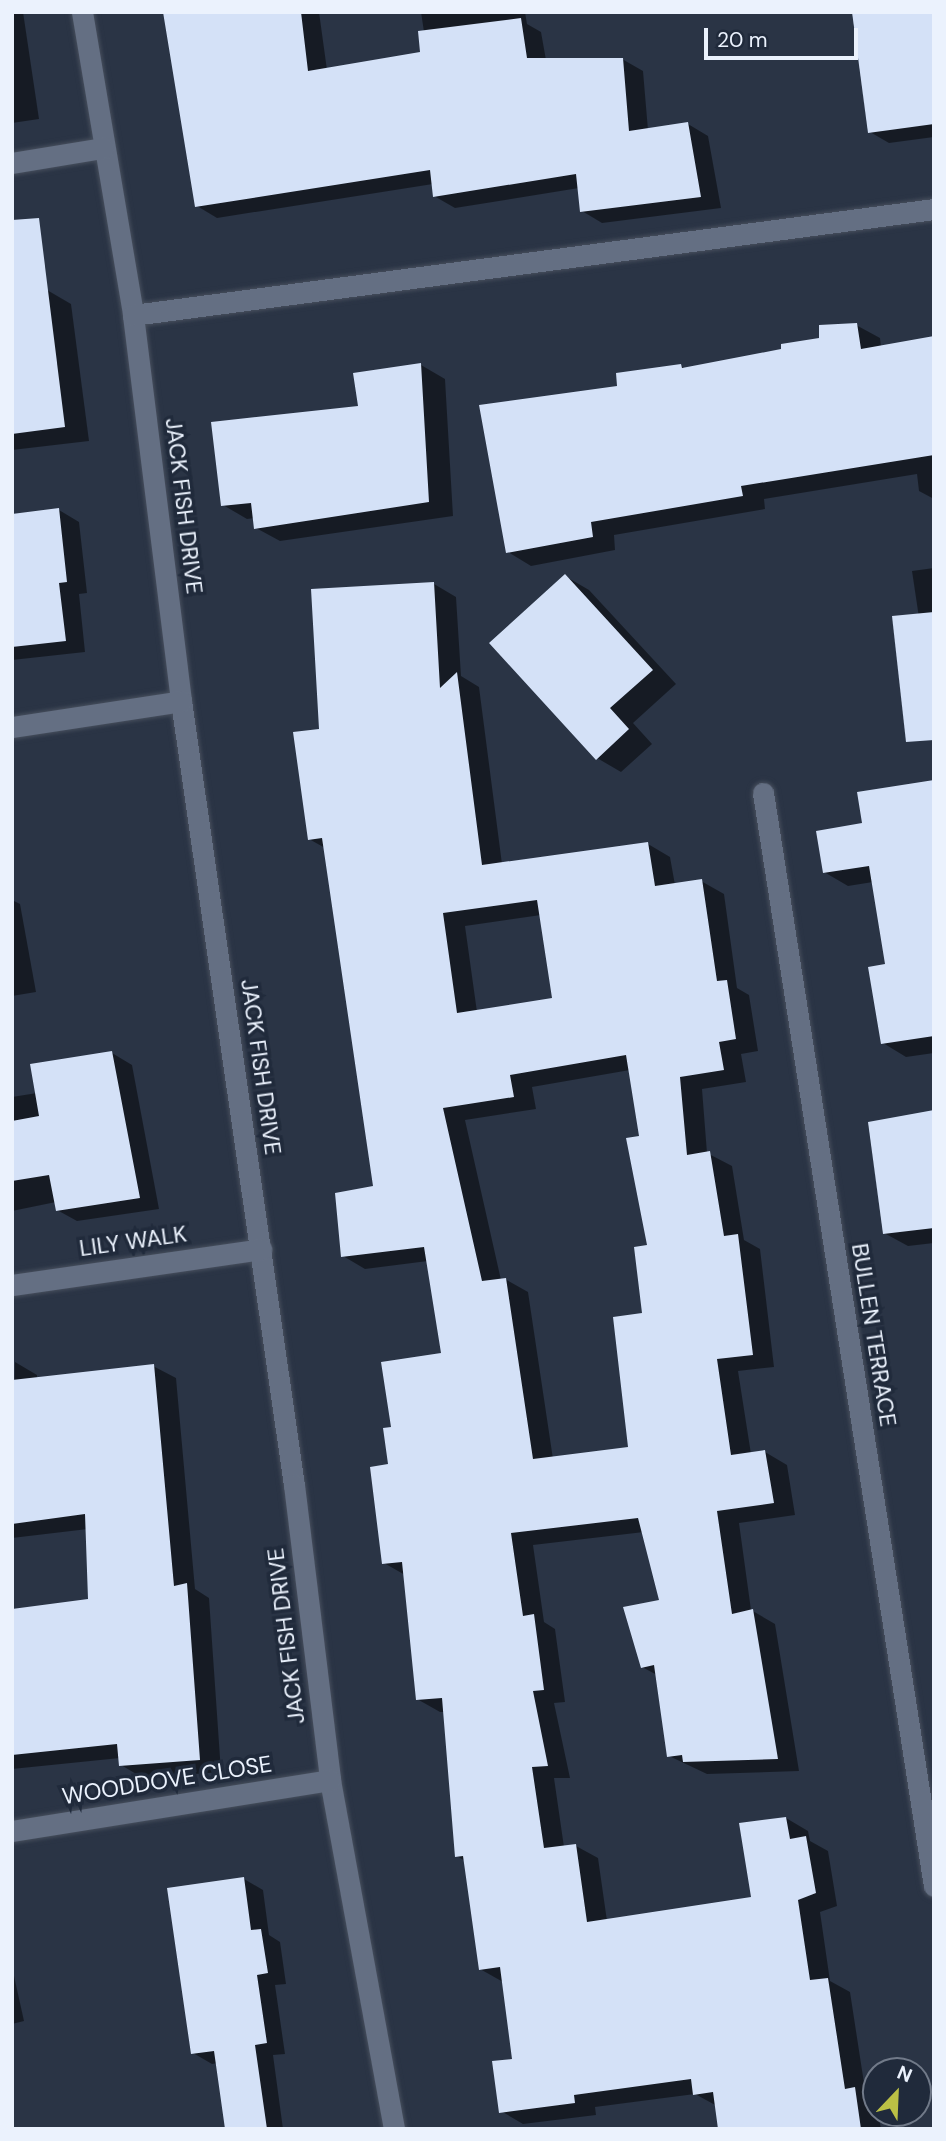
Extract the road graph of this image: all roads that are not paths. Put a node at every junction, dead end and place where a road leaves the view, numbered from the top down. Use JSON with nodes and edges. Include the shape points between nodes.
{"nodes":[{"id":1,"x":82,"y":12,"type":"edge"},
{"id":2,"x":103,"y":148,"type":"junction"},
{"id":3,"x":12,"y":163,"type":"edge"},
{"id":4,"x":934,"y":209,"type":"edge"},
{"id":5,"x":133,"y":315,"type":"junction"},
{"id":6,"x":181,"y":701,"type":"junction"},
{"id":7,"x":12,"y":727,"type":"edge"},
{"id":8,"x":763,"y":793,"type":"dead end"},
{"id":9,"x":261,"y":1249,"type":"junction"},
{"id":10,"x":12,"y":1285,"type":"edge"},
{"id":11,"x":330,"y":1780,"type":"junction"},
{"id":12,"x":12,"y":1831,"type":"edge"},
{"id":13,"x":934,"y":1886,"type":"edge"},
{"id":14,"x":394,"y":2129,"type":"edge"}],
"edges":[{"from":1,"to":2,"type":"street","name":"JACK FISH DRIVE"},
{"from":2,"to":3,"type":"street"},
{"from":2,"to":5,"type":"street","name":"JACK FISH DRIVE"},
{"from":4,"to":5,"type":"street"},
{"from":5,"to":6,"type":"street","name":"JACK FISH DRIVE"},
{"from":6,"to":7,"type":"street"},
{"from":6,"to":9,"type":"street","name":"JACK FISH DRIVE"},
{"from":8,"to":13,"type":"street","name":"BULLEN TERRACE"},
{"from":9,"to":10,"type":"street","name":"LILY WALK"},
{"from":9,"to":11,"type":"street","name":"JACK FISH DRIVE"},
{"from":11,"to":12,"type":"street","name":"WOODDOVE CLOSE"},
{"from":11,"to":14,"type":"street","name":"JACK FISH DRIVE"}]}
